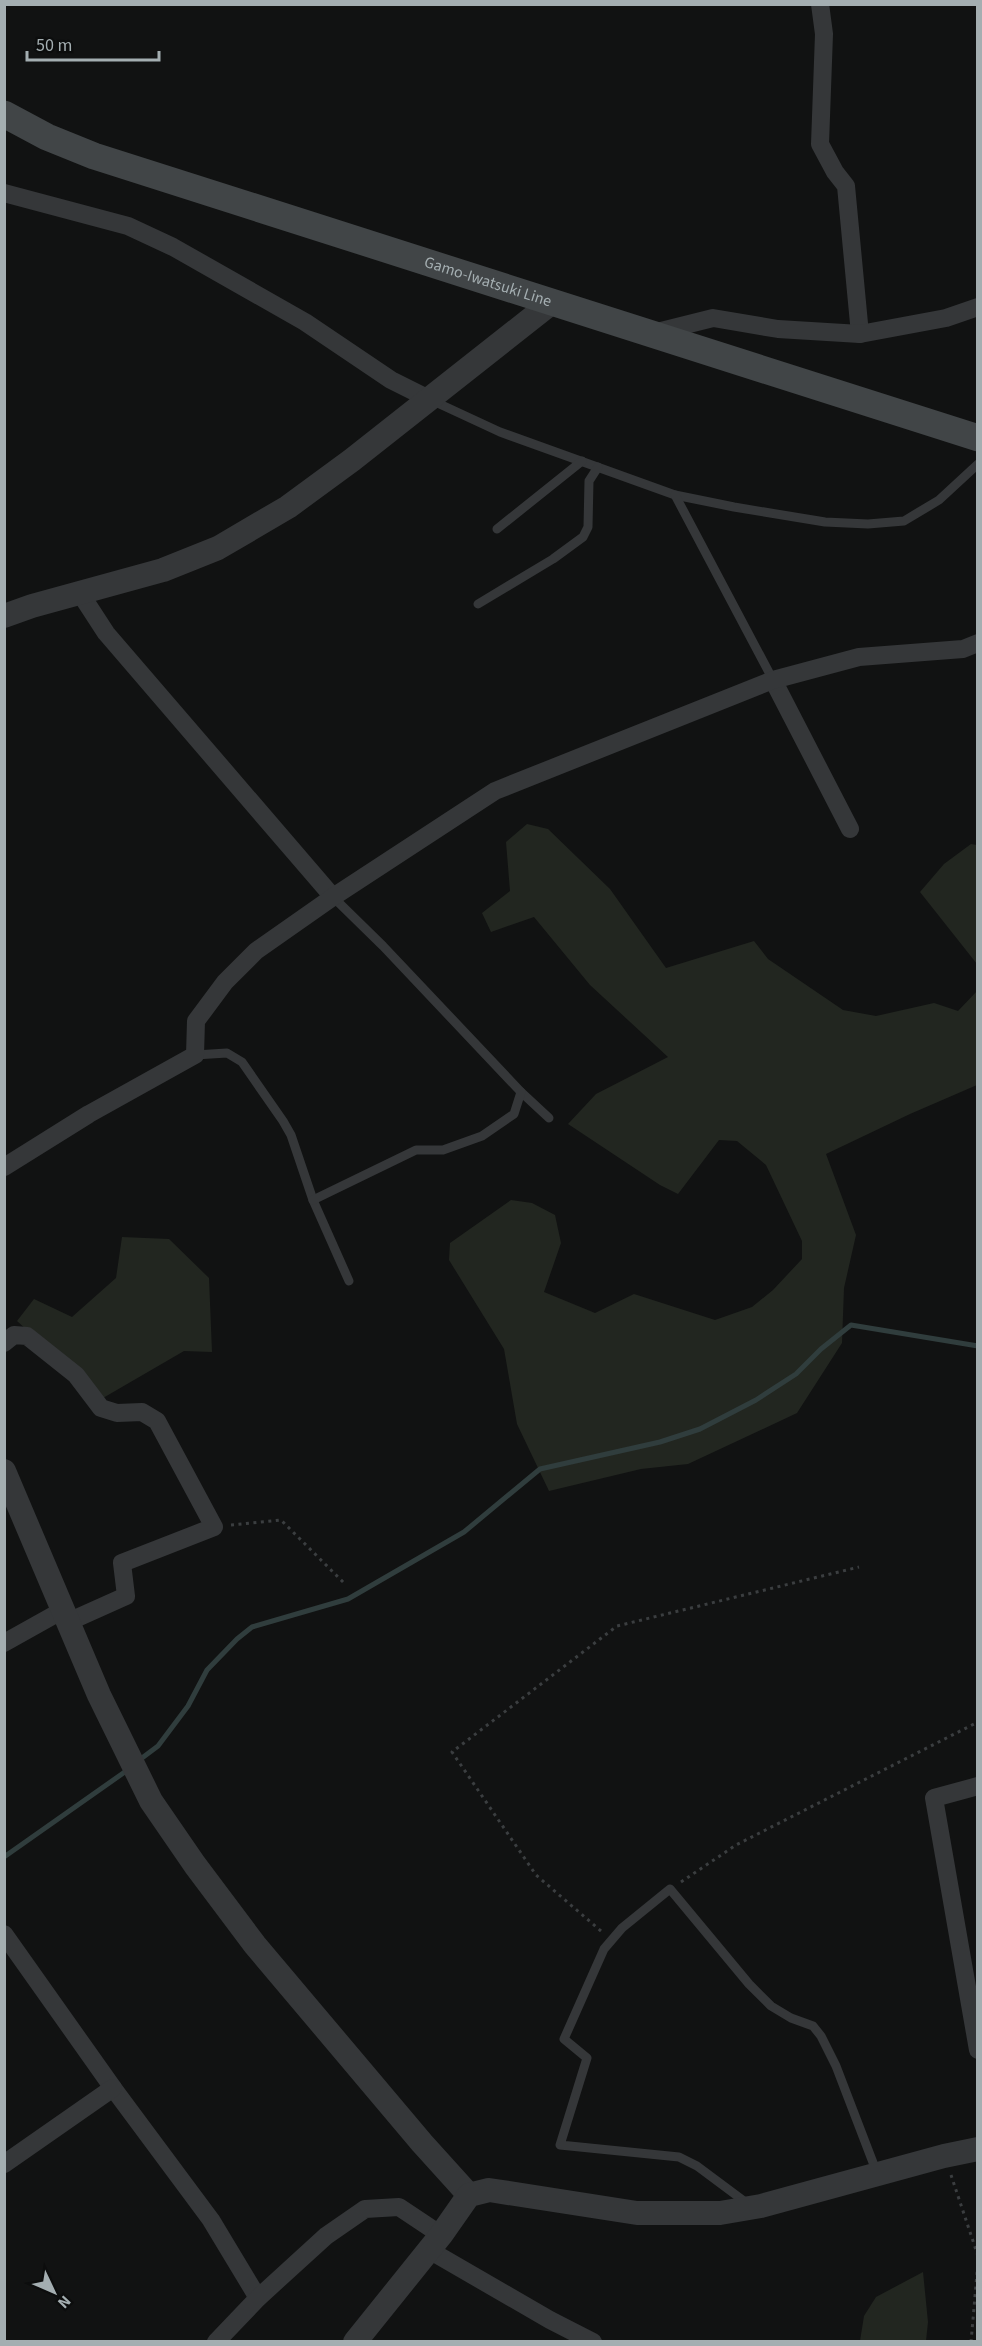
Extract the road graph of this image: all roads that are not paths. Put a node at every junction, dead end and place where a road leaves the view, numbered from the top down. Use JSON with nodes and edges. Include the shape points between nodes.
{"nodes":[{"id":1,"x":820,"y":4,"type":"edge"},
{"id":2,"x":4,"y":114,"type":"edge"},
{"id":3,"x":4,"y":193,"type":"edge"},
{"id":4,"x":551,"y":303,"type":"junction"},
{"id":5,"x":978,"y":307,"type":"edge"},
{"id":6,"x":651,"y":334,"type":"junction"},
{"id":7,"x":860,"y":334,"type":"junction"},
{"id":8,"x":429,"y":399,"type":"junction"},
{"id":9,"x":978,"y":438,"type":"edge"},
{"id":10,"x":582,"y":461,"type":"junction"},
{"id":11,"x":978,"y":464,"type":"edge"},
{"id":12,"x":598,"y":467,"type":"junction"},
{"id":13,"x":675,"y":495,"type":"junction"},
{"id":14,"x":497,"y":529,"type":"dead end"},
{"id":15,"x":80,"y":593,"type":"junction"},
{"id":16,"x":478,"y":604,"type":"dead end"},
{"id":17,"x":4,"y":616,"type":"edge"},
{"id":18,"x":978,"y":643,"type":"edge"},
{"id":19,"x":773,"y":681,"type":"junction"},
{"id":20,"x":850,"y":829,"type":"dead end"},
{"id":21,"x":333,"y":897,"type":"junction"},
{"id":22,"x":195,"y":1055,"type":"junction"},
{"id":23,"x":521,"y":1092,"type":"junction"},
{"id":24,"x":549,"y":1118,"type":"dead end"},
{"id":25,"x":4,"y":1167,"type":"edge"},
{"id":26,"x":313,"y":1200,"type":"junction"},
{"id":27,"x":349,"y":1281,"type":"dead end"},
{"id":28,"x":4,"y":1343,"type":"edge"},
{"id":29,"x":4,"y":1471,"type":"edge"},
{"id":30,"x":65,"y":1616,"type":"junction"},
{"id":31,"x":4,"y":1643,"type":"edge"},
{"id":32,"x":978,"y":1786,"type":"edge"},
{"id":33,"x":4,"y":1934,"type":"edge"},
{"id":34,"x":978,"y":2050,"type":"edge"},
{"id":35,"x":113,"y":2088,"type":"junction"},
{"id":36,"x":978,"y":2150,"type":"edge"},
{"id":37,"x":4,"y":2164,"type":"edge"},
{"id":38,"x":877,"y":2174,"type":"junction"},
{"id":39,"x":469,"y":2195,"type":"junction"},
{"id":40,"x":753,"y":2207,"type":"junction"},
{"id":41,"x":435,"y":2242,"type":"junction"},
{"id":42,"x":258,"y":2298,"type":"junction"},
{"id":43,"x":216,"y":2342,"type":"edge"},
{"id":44,"x":355,"y":2342,"type":"edge"},
{"id":45,"x":593,"y":2342,"type":"edge"}],
"edges":[{"from":1,"to":7,"type":"street","via":[[824,34],[820,144],[846,186]]},
{"from":2,"to":4,"type":"main road","name":"Gamo-Iwatsuki Line","via":[[94,156]]},
{"from":3,"to":8,"type":"street","via":[[128,226],[173,247],[305,322],[391,380]]},
{"from":4,"to":6,"type":"main road","name":"Gamo-Iwatsuki Line"},
{"from":4,"to":8,"type":"street"},
{"from":5,"to":7,"type":"street","via":[[946,318]]},
{"from":6,"to":7,"type":"street","via":[[713,318],[778,330]]},
{"from":6,"to":9,"type":"main road","name":"Gamo-Iwatsuki Line"},
{"from":8,"to":10,"type":"lane","via":[[500,432]]},
{"from":8,"to":15,"type":"street","via":[[288,507],[218,548],[163,570]]},
{"from":10,"to":12,"type":"lane"},
{"from":10,"to":14,"type":"lane"},
{"from":11,"to":13,"type":"lane","via":[[939,500],[904,520],[868,524],[825,522]]},
{"from":12,"to":13,"type":"lane"},
{"from":12,"to":16,"type":"lane","via":[[589,481],[588,527],[583,537]]},
{"from":13,"to":19,"type":"lane"},
{"from":15,"to":17,"type":"street"},
{"from":15,"to":21,"type":"street","via":[[106,633]]},
{"from":18,"to":19,"type":"street","via":[[963,649],[860,657]]},
{"from":19,"to":20,"type":"street"},
{"from":19,"to":21,"type":"street","via":[[495,791]]},
{"from":21,"to":22,"type":"street","via":[[240,965],[196,1021]]},
{"from":21,"to":23,"type":"lane"},
{"from":22,"to":25,"type":"street"},
{"from":22,"to":26,"type":"lane","via":[[227,1053],[242,1062],[291,1135]]},
{"from":23,"to":24,"type":"lane"},
{"from":23,"to":26,"type":"lane","via":[[514,1114],[482,1136],[443,1150],[416,1150]]},
{"from":26,"to":27,"type":"lane"},
{"from":28,"to":30,"type":"street","via":[[14,1335],[27,1336],[76,1375],[101,1408],[117,1413],[142,1412],[157,1421],[214,1527],[122,1563],[126,1596]]},
{"from":29,"to":30,"type":"street"},
{"from":30,"to":31,"type":"street"},
{"from":30,"to":39,"type":"street","via":[[151,1801],[255,1945]]},
{"from":32,"to":34,"type":"street","via":[[934,1798]]},
{"from":33,"to":35,"type":"street"},
{"from":35,"to":37,"type":"street"},
{"from":35,"to":42,"type":"street","via":[[211,2220]]},
{"from":36,"to":38,"type":"street"},
{"from":38,"to":40,"type":"street"},
{"from":38,"to":40,"type":"lane","via":[[821,2036],[813,2026],[771,2006],[670,1889],[604,1948],[564,2039],[587,2058],[560,2145],[679,2157]]},
{"from":39,"to":40,"type":"street","via":[[489,2190],[637,2213],[720,2212]]},
{"from":39,"to":41,"type":"street"},
{"from":41,"to":42,"type":"street","via":[[399,2207],[365,2209],[326,2236]]},
{"from":41,"to":44,"type":"street"},
{"from":41,"to":45,"type":"street","via":[[550,2320]]},
{"from":42,"to":43,"type":"street"}]}
